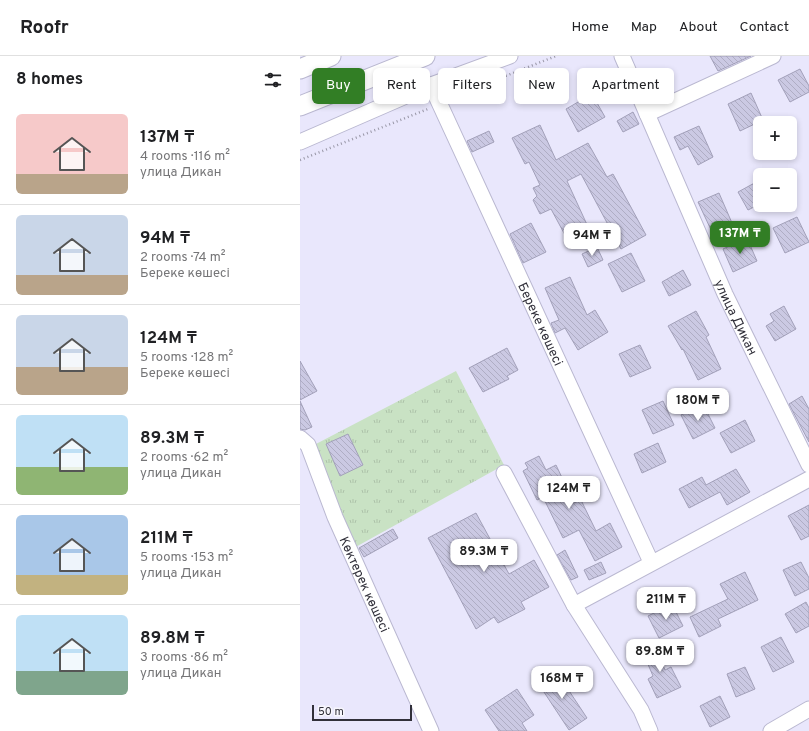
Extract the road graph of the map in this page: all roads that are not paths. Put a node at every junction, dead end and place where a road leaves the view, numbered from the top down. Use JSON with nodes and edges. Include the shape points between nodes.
{"nodes":[{"id":1,"x":331,"y":56,"type":"edge"},
{"id":2,"x":425,"y":56,"type":"edge"},
{"id":3,"x":510,"y":56,"type":"edge"},
{"id":4,"x":622,"y":56,"type":"edge"},
{"id":5,"x":773,"y":56,"type":"edge"},
{"id":6,"x":300,"y":69,"type":"edge"},
{"id":7,"x":431,"y":85,"type":"junction"},
{"id":8,"x":300,"y":106,"type":"edge"},
{"id":9,"x":647,"y":114,"type":"junction"},
{"id":10,"x":300,"y":142,"type":"edge"},
{"id":11,"x":300,"y":438,"type":"edge"},
{"id":12,"x":809,"y":466,"type":"edge"},
{"id":13,"x":504,"y":473,"type":"dead end"},
{"id":14,"x":809,"y":479,"type":"edge"},
{"id":15,"x":651,"y":562,"type":"junction"},
{"id":16,"x":574,"y":605,"type":"junction"},
{"id":17,"x":809,"y":709,"type":"edge"},
{"id":18,"x":430,"y":731,"type":"edge"},
{"id":19,"x":650,"y":731,"type":"edge"},
{"id":20,"x":771,"y":731,"type":"edge"}],
"edges":[{"from":1,"to":6,"type":"main road"},
{"from":2,"to":8,"type":"main road"},
{"from":3,"to":7,"type":"street"},
{"from":4,"to":9,"type":"street","name":"улица Дикан"},
{"from":5,"to":9,"type":"street"},
{"from":7,"to":10,"type":"street"},
{"from":7,"to":15,"type":"street","name":"Береке көшесі"},
{"from":9,"to":12,"type":"street","name":"улица Дикан","via":[[725,294]]},
{"from":11,"to":18,"type":"street","name":"Көктерек көшесі","via":[[308,445],[335,517]]},
{"from":13,"to":16,"type":"street"},
{"from":14,"to":15,"type":"street"},
{"from":15,"to":16,"type":"street"},
{"from":16,"to":19,"type":"street","via":[[641,710]]},
{"from":17,"to":20,"type":"street"}]}
